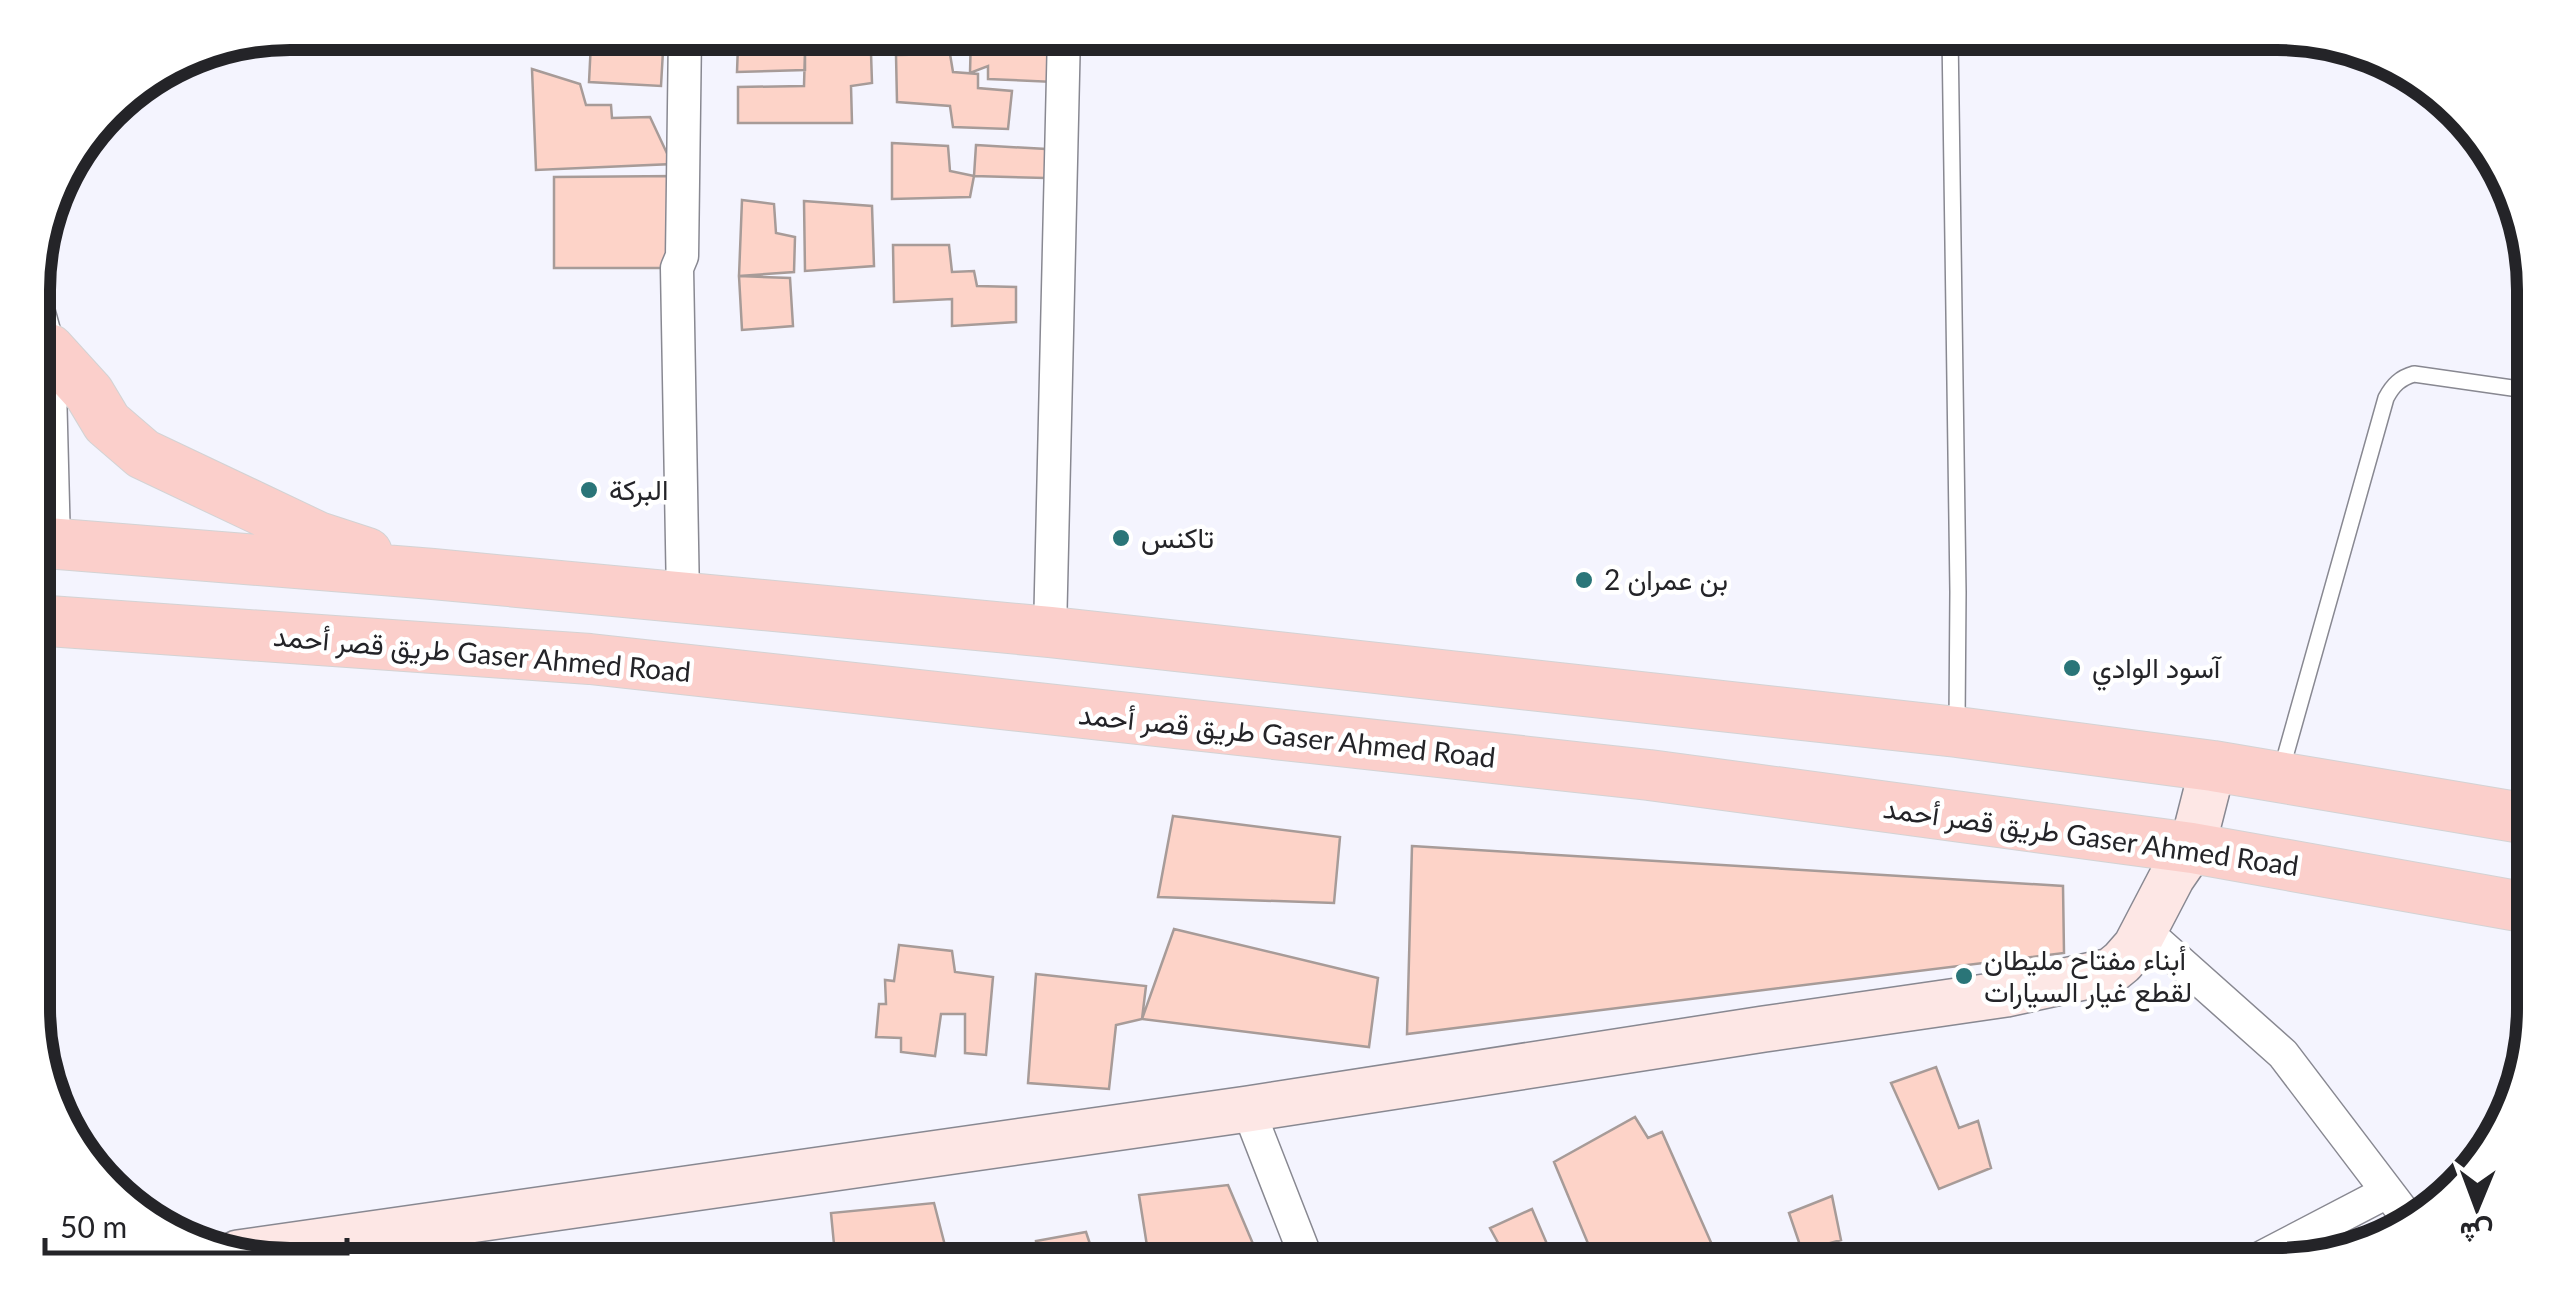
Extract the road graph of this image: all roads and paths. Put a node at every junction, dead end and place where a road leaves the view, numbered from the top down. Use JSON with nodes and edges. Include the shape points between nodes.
{"nodes":[{"id":1,"x":685,"y":50,"type":"edge"},
{"id":2,"x":1064,"y":50,"type":"edge"},
{"id":3,"x":1950,"y":50,"type":"edge"},
{"id":4,"x":51,"y":351,"type":"edge"},
{"id":5,"x":2517,"y":389,"type":"edge"},
{"id":6,"x":51,"y":544,"type":"edge"},
{"id":7,"x":433,"y":574,"type":"junction"},
{"id":8,"x":683,"y":598,"type":"junction"},
{"id":9,"x":51,"y":621,"type":"edge"},
{"id":10,"x":1050,"y":632,"type":"junction"},
{"id":11,"x":1957,"y":732,"type":"junction"},
{"id":12,"x":2213,"y":766,"type":"junction"},
{"id":13,"x":2279,"y":776,"type":"junction"},
{"id":14,"x":2517,"y":817,"type":"edge"},
{"id":15,"x":2192,"y":848,"type":"junction"},
{"id":16,"x":2517,"y":906,"type":"edge"},
{"id":17,"x":2145,"y":932,"type":"junction"},
{"id":18,"x":1248,"y":1109,"type":"junction"},
{"id":19,"x":2387,"y":1192,"type":"junction"},
{"id":20,"x":2403,"y":1212,"type":"edge"},
{"id":21,"x":1302,"y":1247,"type":"edge"},
{"id":22,"x":2282,"y":1247,"type":"edge"},
{"id":23,"x":283,"y":1248,"type":"edge"}],
"edges":[{"from":1,"to":8,"type":"street","via":[[677,268]]},
{"from":2,"to":10,"type":"street"},
{"from":3,"to":11,"type":"lane"},
{"from":4,"to":7,"type":"main road","via":[[107,423],[143,454],[318,537]]},
{"from":5,"to":13,"type":"lane","via":[[2414,374],[2392,388]]},
{"from":6,"to":7,"type":"main road"},
{"from":7,"to":8,"type":"main road"},
{"from":8,"to":10,"type":"main road"},
{"from":9,"to":15,"type":"main road","name":"طريق قصر أحمد Gaser Ahmed Road","via":[[590,659],[1649,776]]},
{"from":10,"to":11,"type":"main road"},
{"from":11,"to":12,"type":"main road"},
{"from":12,"to":13,"type":"main road"},
{"from":12,"to":15,"type":"street"},
{"from":13,"to":14,"type":"main road"},
{"from":15,"to":16,"type":"main road","name":"طريق قصر أحمد Gaser Ahmed Road"},
{"from":15,"to":17,"type":"street"},
{"from":17,"to":18,"type":"street","via":[[2110,970],[2006,994]]},
{"from":17,"to":19,"type":"street","via":[[2283,1054]]},
{"from":18,"to":21,"type":"street"},
{"from":18,"to":23,"type":"street"},
{"from":19,"to":20,"type":"street"},
{"from":19,"to":22,"type":"street"}]}
